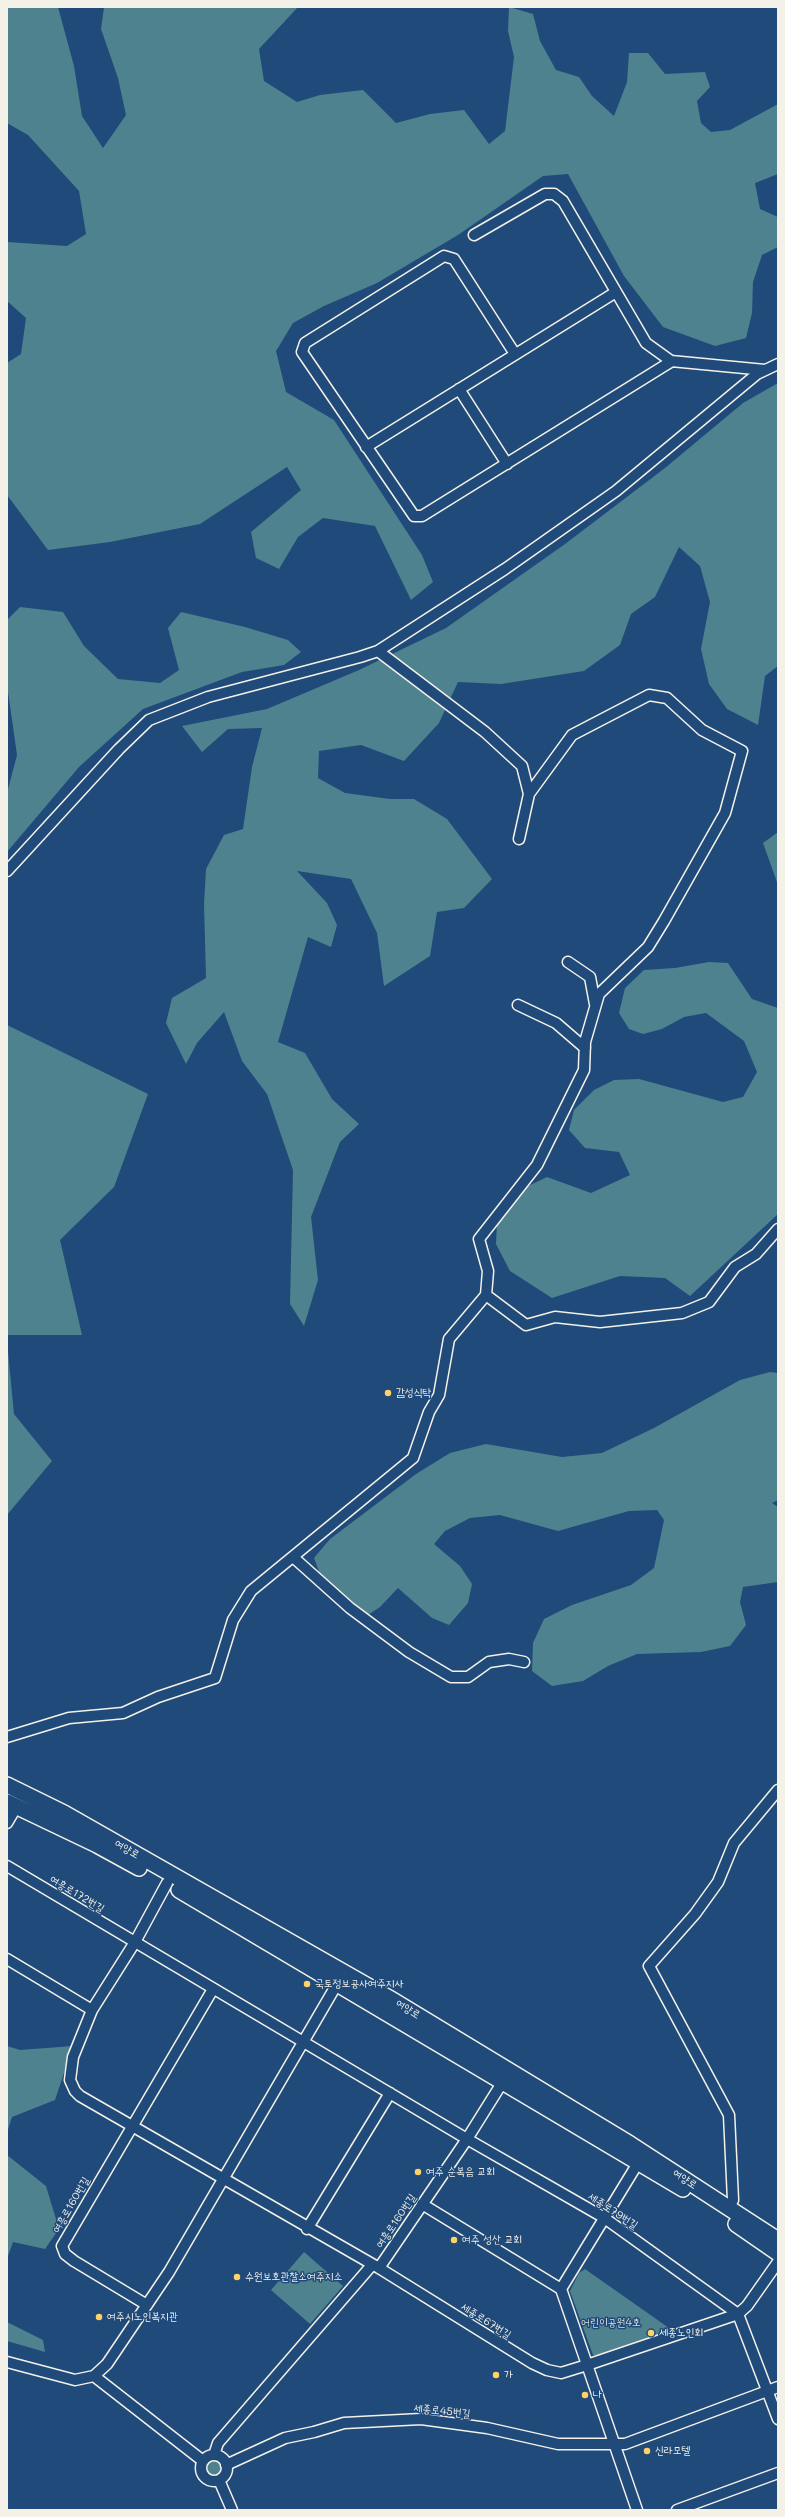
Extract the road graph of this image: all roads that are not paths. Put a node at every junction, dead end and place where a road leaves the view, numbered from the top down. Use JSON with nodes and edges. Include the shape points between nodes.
{"nodes":[{"id":1,"x":474,"y":235,"type":"dead end"},
{"id":2,"x":616,"y":292,"type":"junction"},
{"id":3,"x":515,"y":354,"type":"junction"},
{"id":4,"x":672,"y":361,"type":"junction"},
{"id":5,"x":778,"y":364,"type":"edge"},
{"id":6,"x":765,"y":370,"type":"junction"},
{"id":7,"x":459,"y":389,"type":"junction"},
{"id":8,"x":366,"y":447,"type":"junction"},
{"id":9,"x":507,"y":464,"type":"junction"},
{"id":10,"x":378,"y":651,"type":"junction"},
{"id":11,"x":529,"y":794,"type":"junction"},
{"id":12,"x":519,"y":839,"type":"dead end"},
{"id":13,"x":7,"y":871,"type":"edge"},
{"id":14,"x":568,"y":962,"type":"dead end"},
{"id":15,"x":518,"y":1005,"type":"dead end"},
{"id":16,"x":596,"y":1006,"type":"junction"},
{"id":17,"x":585,"y":1048,"type":"junction"},
{"id":18,"x":778,"y":1229,"type":"edge"},
{"id":19,"x":486,"y":1295,"type":"junction"},
{"id":20,"x":293,"y":1557,"type":"junction"},
{"id":21,"x":524,"y":1662,"type":"dead end"},
{"id":22,"x":7,"y":1737,"type":"edge"},
{"id":23,"x":7,"y":1785,"type":"edge"},
{"id":24,"x":778,"y":1790,"type":"edge"},
{"id":25,"x":12,"y":1804,"type":"edge"},
{"id":26,"x":7,"y":1823,"type":"edge"},
{"id":27,"x":7,"y":1866,"type":"edge"},
{"id":28,"x":167,"y":1883,"type":"junction"},
{"id":29,"x":135,"y":1942,"type":"junction"},
{"id":30,"x":7,"y":1959,"type":"edge"},
{"id":31,"x":340,"y":1978,"type":"junction"},
{"id":32,"x":213,"y":1989,"type":"junction"},
{"id":33,"x":92,"y":2010,"type":"junction"},
{"id":34,"x":303,"y":2042,"type":"junction"},
{"id":35,"x":502,"y":2083,"type":"junction"},
{"id":36,"x":390,"y":2093,"type":"junction"},
{"id":37,"x":131,"y":2126,"type":"junction"},
{"id":38,"x":467,"y":2139,"type":"junction"},
{"id":39,"x":638,"y":2163,"type":"junction"},
{"id":40,"x":223,"y":2179,"type":"junction"},
{"id":41,"x":422,"y":2204,"type":"junction"},
{"id":42,"x":726,"y":2212,"type":"junction"},
{"id":43,"x":603,"y":2217,"type":"junction"},
{"id":44,"x":307,"y":2229,"type":"junction"},
{"id":45,"x":778,"y":2240,"type":"edge"},
{"id":46,"x":778,"y":2254,"type":"edge"},
{"id":47,"x":778,"y":2262,"type":"edge"},
{"id":48,"x":375,"y":2266,"type":"junction"},
{"id":49,"x":562,"y":2289,"type":"junction"},
{"id":50,"x":147,"y":2305,"type":"junction"},
{"id":51,"x":738,"y":2314,"type":"junction"},
{"id":52,"x":7,"y":2362,"type":"edge"},
{"id":53,"x":587,"y":2365,"type":"junction"},
{"id":54,"x":94,"y":2376,"type":"junction"},
{"id":55,"x":778,"y":2387,"type":"edge"},
{"id":56,"x":767,"y":2391,"type":"junction"},
{"id":57,"x":778,"y":2419,"type":"edge"},
{"id":58,"x":613,"y":2443,"type":"junction"},
{"id":59,"x":214,"y":2455,"type":"junction"},
{"id":60,"x":202,"y":2461,"type":"junction"},
{"id":61,"x":226,"y":2465,"type":"junction"},
{"id":62,"x":778,"y":2473,"type":"edge"},
{"id":63,"x":219,"y":2480,"type":"junction"},
{"id":64,"x":232,"y":2510,"type":"edge"},
{"id":65,"x":637,"y":2510,"type":"edge"},
{"id":66,"x":677,"y":2510,"type":"edge"}],
"edges":[{"from":1,"to":2,"type":"street","via":[[545,194],[554,194],[563,201]]},
{"from":2,"to":3,"type":"street"},
{"from":2,"to":4,"type":"street","via":[[646,344]]},
{"from":3,"to":7,"type":"street"},
{"from":3,"to":8,"type":"street","via":[[454,260],[444,256],[306,343],[302,352]]},
{"from":4,"to":6,"type":"street"},
{"from":4,"to":9,"type":"street"},
{"from":5,"to":6,"type":"street"},
{"from":6,"to":10,"type":"street","via":[[616,491],[504,569]]},
{"from":7,"to":8,"type":"street"},
{"from":7,"to":9,"type":"street"},
{"from":8,"to":9,"type":"street","via":[[414,516],[422,516]]},
{"from":10,"to":11,"type":"street","via":[[485,732],[522,766]]},
{"from":10,"to":13,"type":"street","via":[[208,697],[149,720]]},
{"from":11,"to":12,"type":"street"},
{"from":11,"to":16,"type":"street","via":[[572,735],[649,695],[667,698],[702,730],[742,751],[725,813],[664,921],[648,947],[599,994]]},
{"from":14,"to":16,"type":"street","via":[[590,978]]},
{"from":15,"to":17,"type":"street","via":[[556,1023]]},
{"from":16,"to":17,"type":"street"},
{"from":17,"to":19,"type":"street","via":[[584,1070],[537,1164],[479,1239],[488,1271]]},
{"from":18,"to":19,"type":"street","via":[[756,1254],[735,1267],[709,1302],[682,1313],[600,1322],[555,1317],[526,1325]]},
{"from":19,"to":20,"type":"street","via":[[449,1339],[439,1395],[429,1412],[414,1458]]},
{"from":20,"to":21,"type":"street","via":[[350,1608],[409,1652],[451,1677],[468,1677],[489,1662],[509,1659]]},
{"from":20,"to":22,"type":"street","via":[[251,1591],[233,1620],[215,1678],[158,1697],[123,1713],[69,1718]]},
{"from":23,"to":31,"type":"street","name":"여양로","via":[[64,1813]]},
{"from":24,"to":42,"type":"street","via":[[734,1843],[718,1882],[699,1908],[649,1966],[729,2115],[733,2200]]},
{"from":25,"to":26,"type":"street"},
{"from":25,"to":28,"type":"street","name":"여양로","via":[[97,1845]]},
{"from":27,"to":29,"type":"street","name":"여흥로172번길"},
{"from":28,"to":29,"type":"street"},
{"from":28,"to":31,"type":"street","name":"여양로"},
{"from":29,"to":32,"type":"street"},
{"from":29,"to":33,"type":"street"},
{"from":30,"to":33,"type":"street"},
{"from":31,"to":34,"type":"street"},
{"from":31,"to":35,"type":"street","name":"여양로"},
{"from":31,"to":42,"type":"street","name":"여양로","via":[[630,2144]]},
{"from":32,"to":34,"type":"street"},
{"from":32,"to":37,"type":"street","name":"여흥로160번길"},
{"from":33,"to":37,"type":"street","via":[[73,2057],[70,2080],[80,2096]]},
{"from":34,"to":36,"type":"street"},
{"from":34,"to":40,"type":"street"},
{"from":35,"to":38,"type":"street","name":"여흥로160번길"},
{"from":35,"to":39,"type":"street","name":"여양로"},
{"from":36,"to":38,"type":"street"},
{"from":36,"to":44,"type":"street"},
{"from":37,"to":40,"type":"street"},
{"from":37,"to":50,"type":"street","name":"여흥로160번길","via":[[62,2246],[65,2254],[74,2262]]},
{"from":38,"to":41,"type":"street","name":"여흥로160번길"},
{"from":38,"to":43,"type":"street","name":"세종로79번길"},
{"from":39,"to":42,"type":"street","name":"여양로"},
{"from":39,"to":43,"type":"street"},
{"from":40,"to":44,"type":"street"},
{"from":40,"to":50,"type":"street"},
{"from":41,"to":48,"type":"street","name":"여흥로160번길"},
{"from":41,"to":49,"type":"street"},
{"from":42,"to":45,"type":"street","name":"여양로"},
{"from":42,"to":46,"type":"street","name":"여양로"},
{"from":43,"to":49,"type":"street"},
{"from":43,"to":51,"type":"street","name":"세종로79번길"},
{"from":44,"to":48,"type":"street"},
{"from":47,"to":51,"type":"street","via":[[747,2306]]},
{"from":48,"to":53,"type":"street","name":"세종로67번길","via":[[537,2366],[561,2373]]},
{"from":48,"to":59,"type":"street","name":"여흥로160번길","via":[[218,2443]]},
{"from":49,"to":53,"type":"street"},
{"from":50,"to":54,"type":"street","via":[[118,2350]]},
{"from":51,"to":53,"type":"street"},
{"from":51,"to":56,"type":"street"},
{"from":52,"to":54,"type":"street","via":[[75,2380]]},
{"from":53,"to":58,"type":"street"},
{"from":54,"to":60,"type":"street"},
{"from":55,"to":56,"type":"street"},
{"from":56,"to":57,"type":"street"},
{"from":56,"to":58,"type":"street","via":[[624,2444]]},
{"from":58,"to":61,"type":"street","name":"세종로45번길","via":[[558,2444],[487,2428],[420,2419],[344,2423],[285,2438]]},
{"from":58,"to":65,"type":"street"},
{"from":59,"to":60,"type":"street"},
{"from":59,"to":61,"type":"street","via":[[222,2458]]},
{"from":60,"to":63,"type":"street","via":[[200,2469],[203,2477],[211,2481]]},
{"from":61,"to":63,"type":"street","via":[[226,2474]]},
{"from":62,"to":66,"type":"street"},
{"from":63,"to":64,"type":"street"}]}
